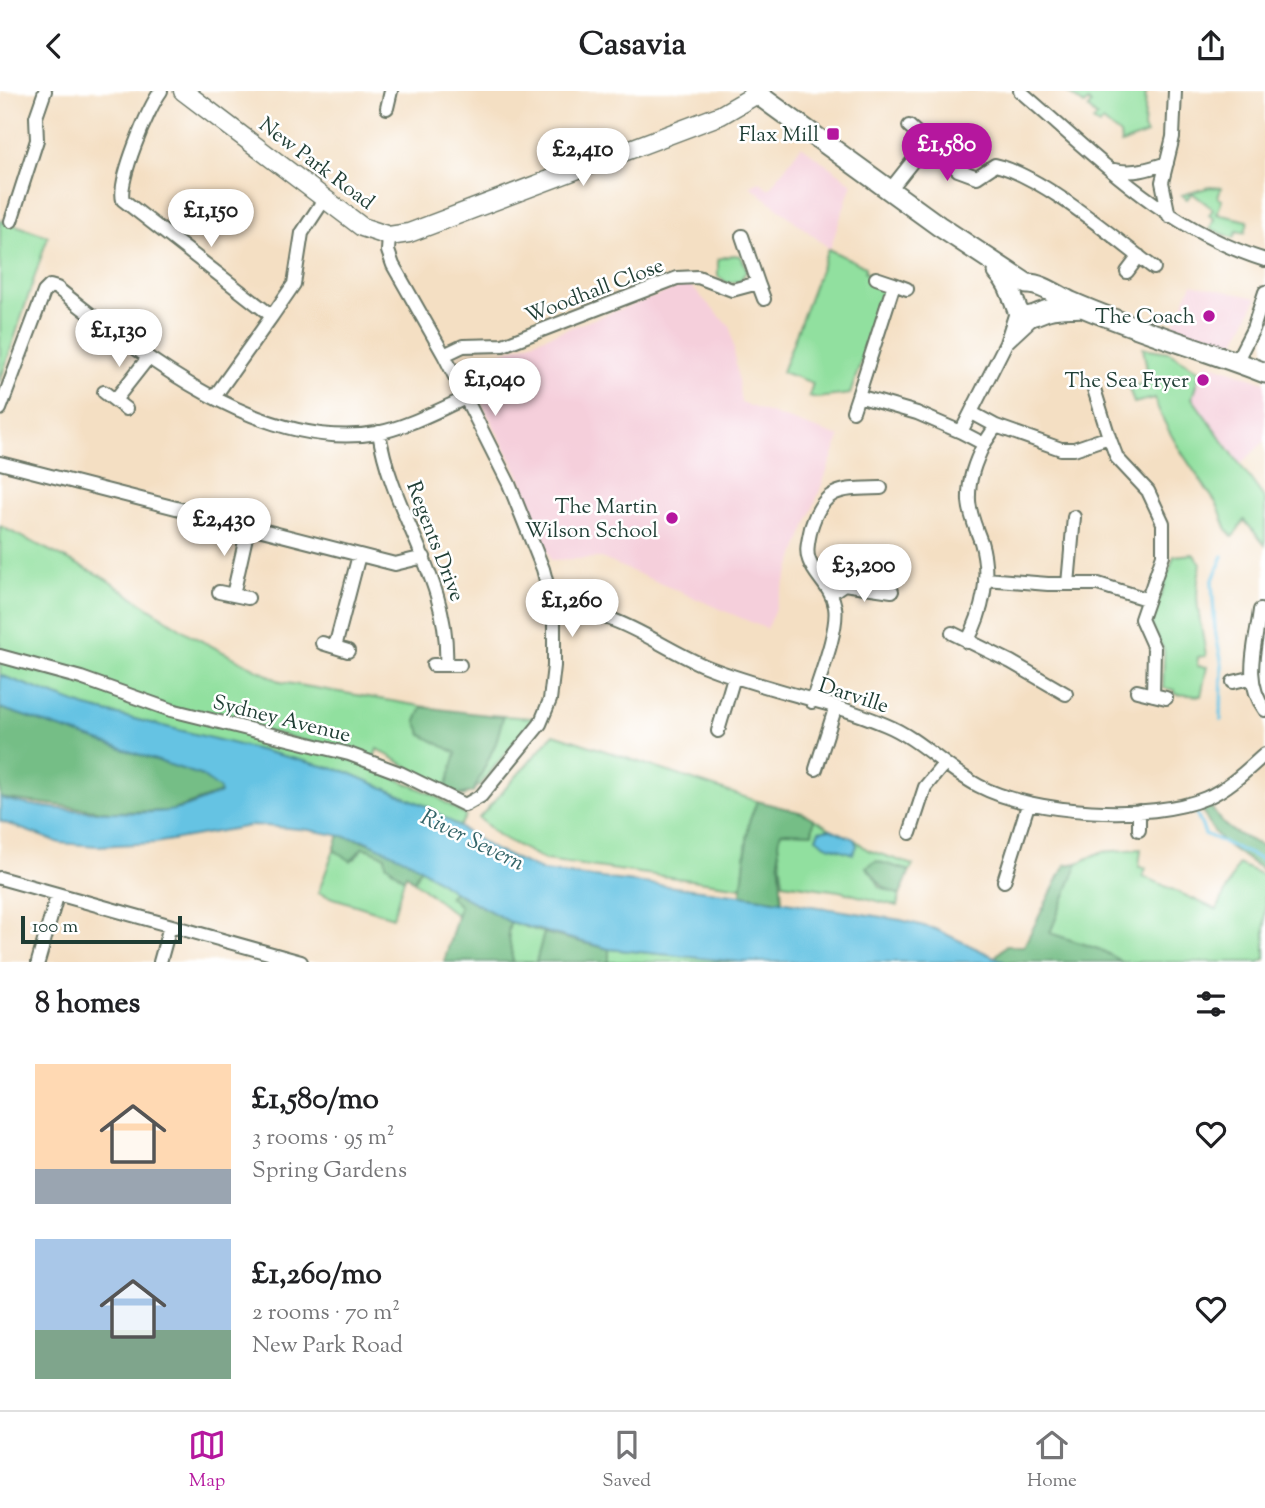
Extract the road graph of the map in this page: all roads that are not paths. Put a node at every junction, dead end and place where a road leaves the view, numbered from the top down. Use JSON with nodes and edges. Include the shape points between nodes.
{"nodes":[{"id":1,"x":45,"y":91,"type":"edge"},
{"id":2,"x":161,"y":91,"type":"edge"},
{"id":3,"x":183,"y":91,"type":"edge"},
{"id":4,"x":391,"y":91,"type":"edge"},
{"id":5,"x":1020,"y":91,"type":"edge"},
{"id":6,"x":1175,"y":91,"type":"edge"},
{"id":7,"x":755,"y":92,"type":"edge"},
{"id":8,"x":387,"y":108,"type":"dead end"},
{"id":9,"x":909,"y":126,"type":"dead end"},
{"id":10,"x":927,"y":143,"type":"junction"},
{"id":11,"x":1167,"y":163,"type":"junction"},
{"id":12,"x":1110,"y":169,"type":"junction"},
{"id":13,"x":889,"y":191,"type":"junction"},
{"id":14,"x":325,"y":198,"type":"junction"},
{"id":15,"x":1169,"y":216,"type":"junction"},
{"id":16,"x":11,"y":221,"type":"dead end"},
{"id":17,"x":389,"y":236,"type":"junction"},
{"id":18,"x":742,"y":236,"type":"dead end"},
{"id":19,"x":1139,"y":256,"type":"junction"},
{"id":20,"x":1265,"y":260,"type":"edge"},
{"id":21,"x":1154,"y":268,"type":"dead end"},
{"id":22,"x":1127,"y":272,"type":"dead end"},
{"id":23,"x":876,"y":278,"type":"dead end"},
{"id":24,"x":758,"y":282,"type":"junction"},
{"id":25,"x":894,"y":284,"type":"junction"},
{"id":26,"x":908,"y":289,"type":"dead end"},
{"id":27,"x":1265,"y":294,"type":"edge"},
{"id":28,"x":764,"y":299,"type":"dead end"},
{"id":29,"x":1030,"y":301,"type":"junction"},
{"id":30,"x":272,"y":316,"type":"junction"},
{"id":31,"x":1006,"y":343,"type":"junction"},
{"id":32,"x":444,"y":355,"type":"junction"},
{"id":33,"x":148,"y":358,"type":"junction"},
{"id":34,"x":1237,"y":362,"type":"junction"},
{"id":35,"x":1265,"y":373,"type":"edge"},
{"id":36,"x":1094,"y":389,"type":"dead end"},
{"id":37,"x":104,"y":392,"type":"dead end"},
{"id":38,"x":858,"y":395,"type":"junction"},
{"id":39,"x":215,"y":396,"type":"junction"},
{"id":40,"x":466,"y":398,"type":"junction"},
{"id":41,"x":115,"y":400,"type":"junction"},
{"id":42,"x":0,"y":409,"type":"edge"},
{"id":43,"x":127,"y":409,"type":"dead end"},
{"id":44,"x":853,"y":411,"type":"dead end"},
{"id":45,"x":972,"y":413,"type":"junction"},
{"id":46,"x":996,"y":426,"type":"junction"},
{"id":47,"x":379,"y":432,"type":"junction"},
{"id":48,"x":961,"y":432,"type":"junction"},
{"id":49,"x":1110,"y":437,"type":"junction"},
{"id":50,"x":984,"y":444,"type":"junction"},
{"id":51,"x":0,"y":463,"type":"edge"},
{"id":52,"x":881,"y":488,"type":"dead end"},
{"id":53,"x":1074,"y":517,"type":"dead end"},
{"id":54,"x":248,"y":528,"type":"junction"},
{"id":55,"x":359,"y":555,"type":"junction"},
{"id":56,"x":424,"y":557,"type":"junction"},
{"id":57,"x":985,"y":579,"type":"junction"},
{"id":58,"x":1069,"y":584,"type":"junction"},
{"id":59,"x":892,"y":591,"type":"dead end"},
{"id":60,"x":219,"y":592,"type":"dead end"},
{"id":61,"x":831,"y":593,"type":"junction"},
{"id":62,"x":233,"y":595,"type":"junction"},
{"id":63,"x":248,"y":598,"type":"dead end"},
{"id":64,"x":1146,"y":599,"type":"junction"},
{"id":65,"x":1260,"y":610,"type":"dead end"},
{"id":66,"x":554,"y":611,"type":"junction"},
{"id":67,"x":1261,"y":630,"type":"edge"},
{"id":68,"x":952,"y":633,"type":"dead end"},
{"id":69,"x":967,"y":642,"type":"junction"},
{"id":70,"x":322,"y":643,"type":"dead end"},
{"id":71,"x":0,"y":656,"type":"edge"},
{"id":72,"x":460,"y":665,"type":"dead end"},
{"id":73,"x":734,"y":677,"type":"junction"},
{"id":74,"x":1250,"y":678,"type":"junction"},
{"id":75,"x":1233,"y":681,"type":"dead end"},
{"id":76,"x":1137,"y":691,"type":"dead end"},
{"id":77,"x":1066,"y":694,"type":"dead end"},
{"id":78,"x":812,"y":702,"type":"junction"},
{"id":79,"x":835,"y":709,"type":"junction"},
{"id":80,"x":1265,"y":710,"type":"edge"},
{"id":81,"x":718,"y":731,"type":"dead end"},
{"id":82,"x":1265,"y":754,"type":"edge"},
{"id":83,"x":944,"y":764,"type":"junction"},
{"id":84,"x":816,"y":769,"type":"dead end"},
{"id":85,"x":1028,"y":805,"type":"junction"},
{"id":86,"x":1139,"y":811,"type":"junction"},
{"id":87,"x":1139,"y":830,"type":"dead end"},
{"id":88,"x":910,"y":832,"type":"dead end"},
{"id":89,"x":0,"y":878,"type":"edge"},
{"id":90,"x":1004,"y":881,"type":"dead end"},
{"id":91,"x":57,"y":896,"type":"junction"},
{"id":92,"x":170,"y":926,"type":"junction"},
{"id":93,"x":38,"y":962,"type":"edge"},
{"id":94,"x":160,"y":962,"type":"edge"},
{"id":95,"x":301,"y":962,"type":"edge"}],
"edges":[{"from":1,"to":16,"type":"street","via":[[36,117],[37,140]]},
{"from":2,"to":30,"type":"street","via":[[147,111],[122,182],[123,200]]},
{"from":3,"to":14,"type":"street","name":"New Park Road"},
{"from":4,"to":8,"type":"street"},
{"from":5,"to":12,"type":"street"},
{"from":6,"to":11,"type":"street"},
{"from":7,"to":13,"type":"main road"},
{"from":7,"to":17,"type":"street","via":[[745,104],[721,115],[409,233]]},
{"from":9,"to":10,"type":"street"},
{"from":10,"to":13,"type":"street"},
{"from":10,"to":19,"type":"street","via":[[969,177],[981,176],[993,166],[1009,170],[1062,199]]},
{"from":11,"to":12,"type":"street","via":[[1136,172]]},
{"from":11,"to":15,"type":"street","via":[[1162,182]]},
{"from":12,"to":15,"type":"street"},
{"from":13,"to":29,"type":"main road","via":[[982,256]]},
{"from":14,"to":17,"type":"street","name":"New Park Road","via":[[362,227]]},
{"from":14,"to":30,"type":"street","via":[[302,233],[294,284]]},
{"from":15,"to":20,"type":"street","via":[[1226,248]]},
{"from":17,"to":32,"type":"street","via":[[393,265]]},
{"from":18,"to":24,"type":"street"},
{"from":19,"to":21,"type":"street"},
{"from":19,"to":22,"type":"street"},
{"from":23,"to":25,"type":"street"},
{"from":24,"to":28,"type":"street"},
{"from":24,"to":32,"type":"street","name":"Woodhall Close","via":[[732,290],[698,277],[677,278],[503,345],[463,346]]},
{"from":25,"to":26,"type":"street"},
{"from":25,"to":38,"type":"street"},
{"from":27,"to":34,"type":"street"},
{"from":29,"to":31,"type":"street"},
{"from":29,"to":31,"type":"street"},
{"from":29,"to":34,"type":"main road","via":[[1086,307]]},
{"from":30,"to":39,"type":"street"},
{"from":31,"to":45,"type":"street"},
{"from":32,"to":40,"type":"street"},
{"from":33,"to":39,"type":"street"},
{"from":33,"to":41,"type":"street"},
{"from":33,"to":42,"type":"street","via":[[50,286]]},
{"from":34,"to":35,"type":"main road"},
{"from":36,"to":49,"type":"street"},
{"from":37,"to":41,"type":"street"},
{"from":38,"to":44,"type":"street"},
{"from":38,"to":48,"type":"street"},
{"from":39,"to":47,"type":"street","via":[[301,429],[352,435]]},
{"from":40,"to":47,"type":"street"},
{"from":40,"to":66,"type":"street","via":[[532,538]]},
{"from":41,"to":43,"type":"street"},
{"from":45,"to":46,"type":"street"},
{"from":45,"to":48,"type":"street"},
{"from":46,"to":49,"type":"street","via":[[1061,449]]},
{"from":46,"to":50,"type":"street"},
{"from":47,"to":56,"type":"street","name":"Regents Drive","via":[[392,480]]},
{"from":48,"to":50,"type":"street"},
{"from":49,"to":64,"type":"street","via":[[1117,458],[1148,491],[1163,523],[1163,555]]},
{"from":50,"to":57,"type":"street","via":[[971,476],[969,502],[984,556]]},
{"from":51,"to":54,"type":"street"},
{"from":52,"to":61,"type":"street","via":[[829,494],[816,512],[808,559]]},
{"from":53,"to":58,"type":"street","via":[[1079,531]]},
{"from":54,"to":55,"type":"street"},
{"from":54,"to":62,"type":"street"},
{"from":55,"to":56,"type":"street","via":[[395,563]]},
{"from":55,"to":70,"type":"street","via":[[342,649]]},
{"from":56,"to":72,"type":"street","name":"Regents Drive","via":[[444,618],[439,665]]},
{"from":57,"to":58,"type":"street"},
{"from":57,"to":69,"type":"street","via":[[979,617]]},
{"from":58,"to":64,"type":"street","via":[[1109,586]]},
{"from":59,"to":61,"type":"street","via":[[844,584]]},
{"from":60,"to":62,"type":"street"},
{"from":61,"to":78,"type":"street","via":[[836,609]]},
{"from":62,"to":63,"type":"street"},
{"from":64,"to":76,"type":"street","via":[[1141,619],[1154,648],[1159,696]]},
{"from":65,"to":67,"type":"street"},
{"from":66,"to":71,"type":"street","name":"Sydney Avenue","via":[[550,700],[540,724],[481,796],[465,805],[349,754],[172,710]]},
{"from":66,"to":73,"type":"street","name":"Darville","via":[[595,612]]},
{"from":67,"to":74,"type":"street"},
{"from":68,"to":69,"type":"street"},
{"from":69,"to":77,"type":"street","via":[[1049,677]]},
{"from":73,"to":78,"type":"street","name":"Darville"},
{"from":73,"to":81,"type":"street"},
{"from":74,"to":75,"type":"street"},
{"from":74,"to":80,"type":"street"},
{"from":78,"to":79,"type":"street","name":"Darville"},
{"from":79,"to":83,"type":"street","name":"Darville","via":[[889,726]]},
{"from":79,"to":84,"type":"street"},
{"from":82,"to":86,"type":"street","name":"Darville","via":[[1217,793],[1175,807]]},
{"from":83,"to":85,"type":"street","name":"Darville","via":[[979,786]]},
{"from":83,"to":88,"type":"street","via":[[920,797]]},
{"from":85,"to":86,"type":"street","name":"Darville"},
{"from":85,"to":90,"type":"street"},
{"from":86,"to":87,"type":"street"},
{"from":89,"to":91,"type":"street"},
{"from":91,"to":92,"type":"street"},
{"from":91,"to":93,"type":"street"},
{"from":92,"to":94,"type":"street"},
{"from":92,"to":95,"type":"street"}]}
